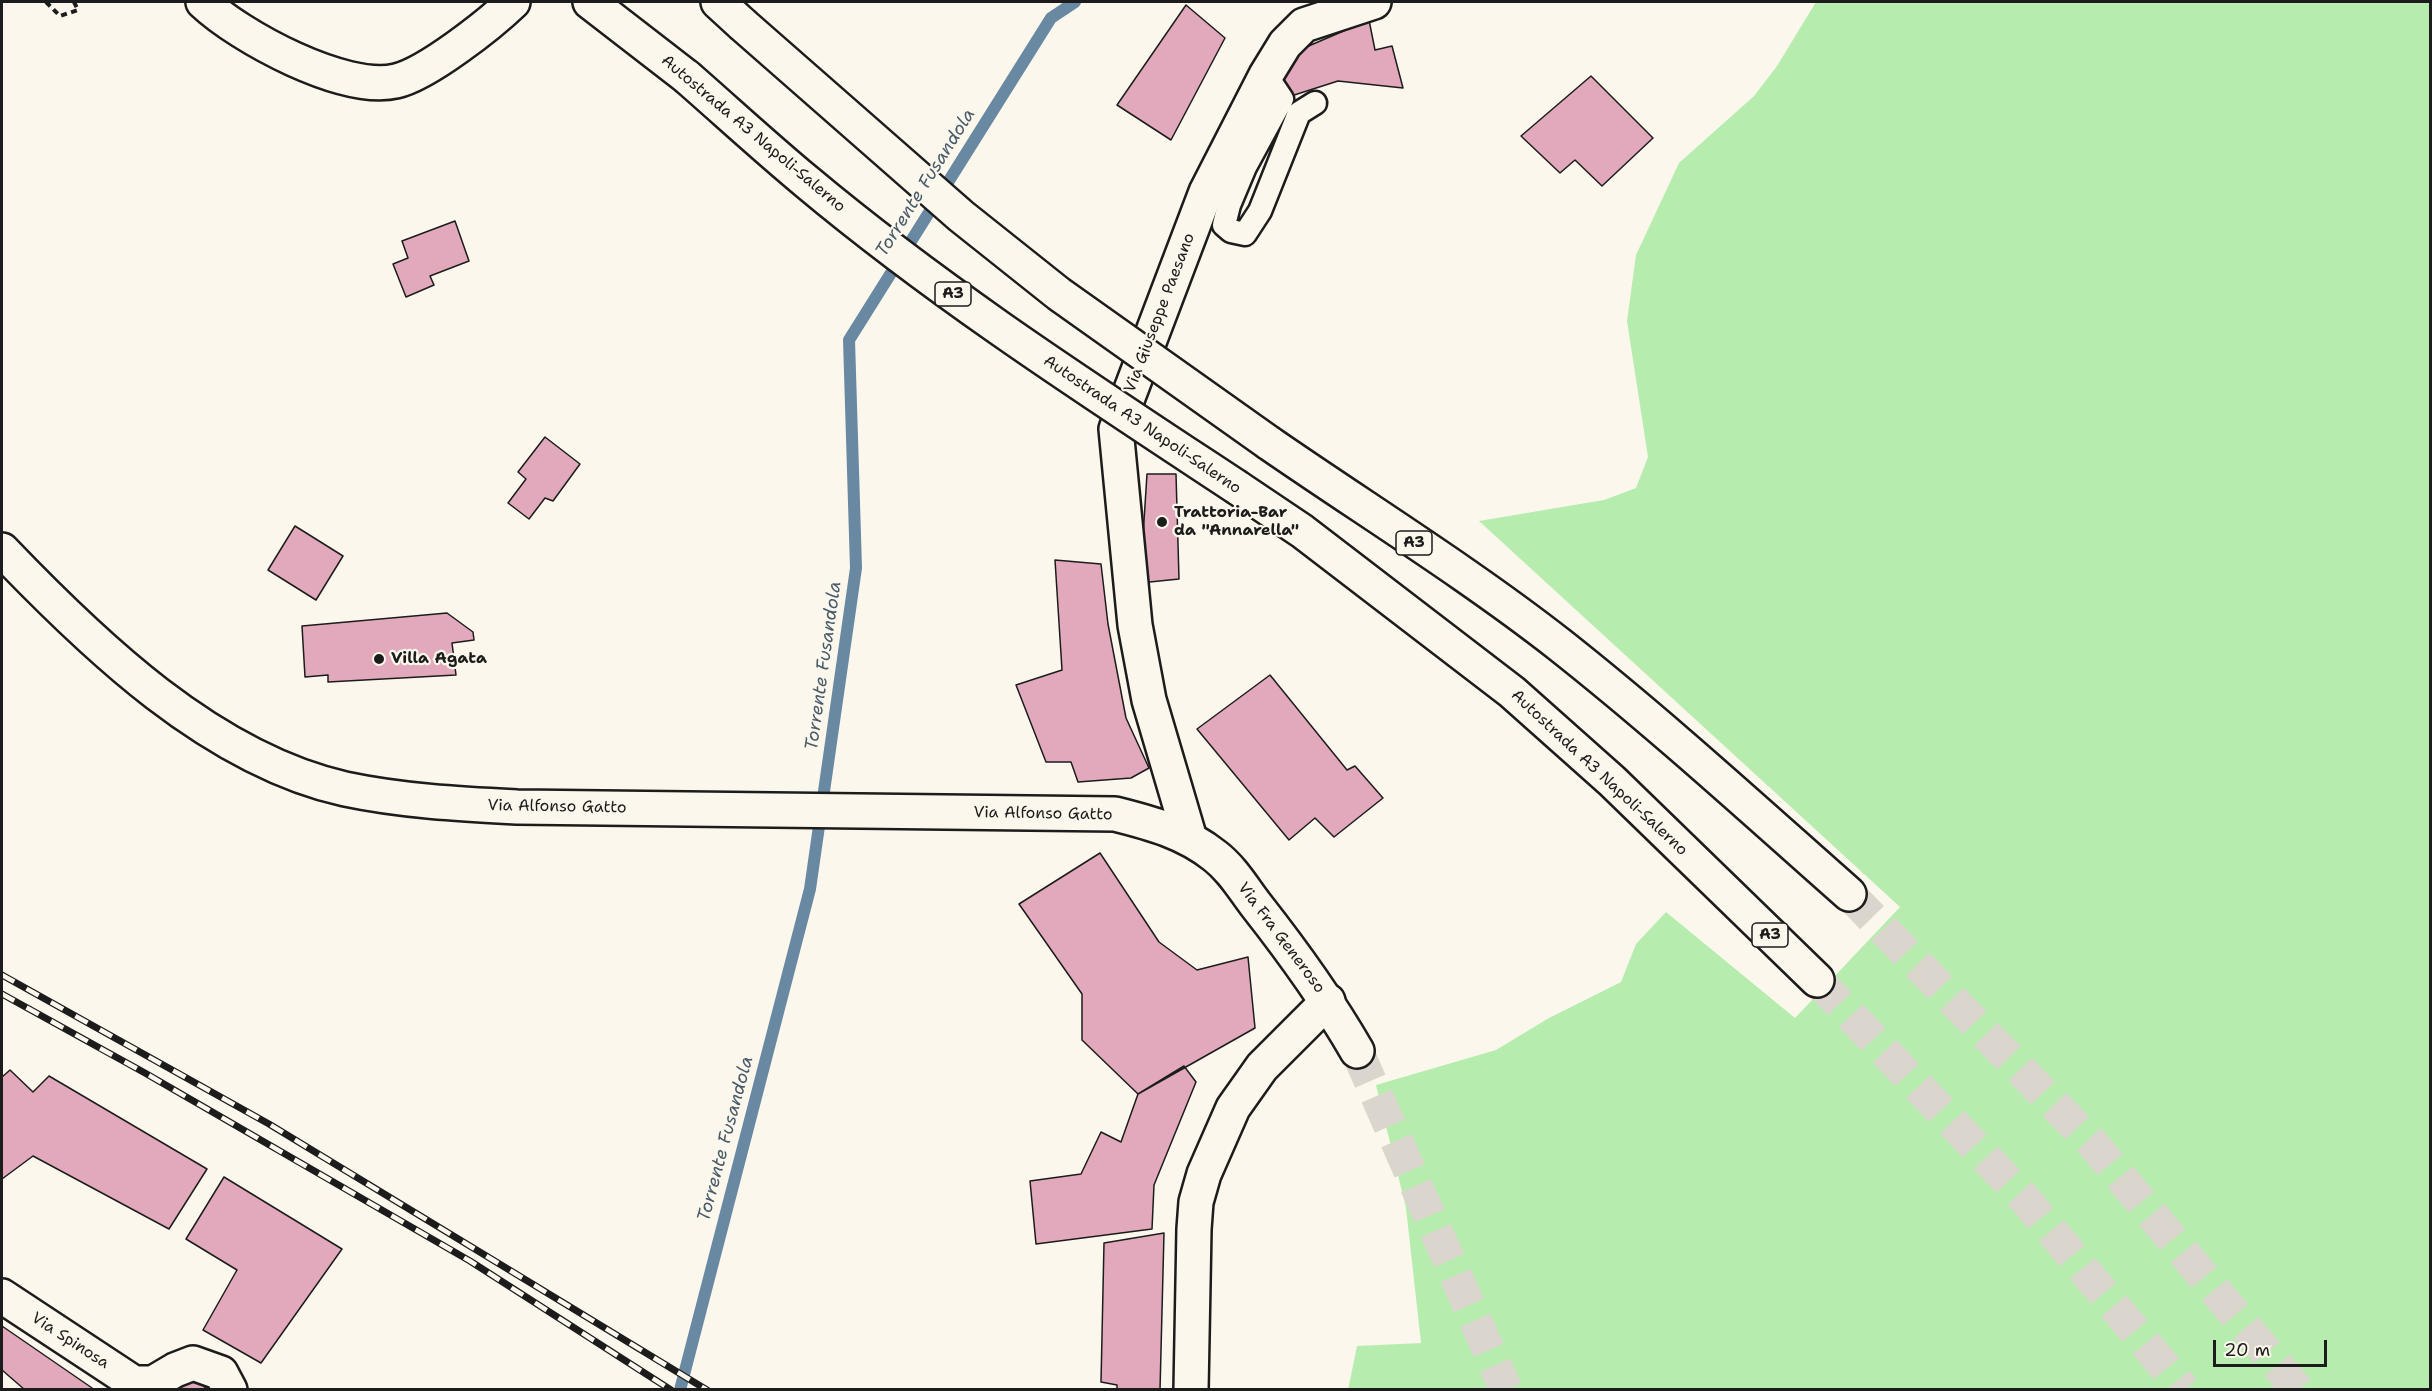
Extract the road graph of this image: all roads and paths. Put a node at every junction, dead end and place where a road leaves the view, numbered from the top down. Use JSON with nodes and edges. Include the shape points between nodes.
{"nodes":[{"id":1,"x":46,"y":2,"type":"edge"},
{"id":2,"x":74,"y":2,"type":"edge"},
{"id":3,"x":203,"y":2,"type":"edge"},
{"id":4,"x":513,"y":2,"type":"edge"},
{"id":5,"x":590,"y":2,"type":"edge"},
{"id":6,"x":718,"y":2,"type":"edge"},
{"id":7,"x":1374,"y":2,"type":"edge"},
{"id":8,"x":1266,"y":75,"type":"junction"},
{"id":9,"x":1315,"y":103,"type":"dead end"},
{"id":10,"x":2,"y":550,"type":"edge"},
{"id":11,"x":1190,"y":839,"type":"junction"},
{"id":12,"x":1849,"y":894,"type":"tunnel mouth"},
{"id":13,"x":1817,"y":980,"type":"tunnel mouth"},
{"id":14,"x":1328,"y":1000,"type":"junction"},
{"id":15,"x":1357,"y":1051,"type":"tunnel mouth"},
{"id":16,"x":2,"y":1296,"type":"edge"},
{"id":17,"x":2,"y":1313,"type":"edge"},
{"id":18,"x":108,"y":1389,"type":"edge"},
{"id":19,"x":230,"y":1389,"type":"edge"},
{"id":20,"x":1191,"y":1389,"type":"edge"}],
"edges":[{"from":1,"to":2,"type":"path","via":[[60,16],[78,10]]},
{"from":3,"to":4,"type":"main road","via":[[230,23],[310,66],[376,84],[400,80],[419,71]]},
{"from":5,"to":13,"type":"main road","name":"Autostrada A3 Napoli-Salerno","number":"A3","bridge":true,"via":[[687,77],[808,183],[923,273],[1302,531],[1512,692],[1612,781]]},
{"from":6,"to":12,"type":"main road","number":"A3","bridge":true,"via":[[970,224],[1059,294],[1558,644],[1628,700]]},
{"from":7,"to":8,"type":"main road","name":"Via Giuseppe Paesano","via":[[1304,25],[1285,44]]},
{"from":8,"to":9,"type":"lane","via":[[1282,99],[1229,205],[1224,225],[1232,231],[1245,234],[1260,211],[1299,113]]},
{"from":8,"to":11,"type":"main road","name":"Via Giuseppe Paesano","via":[[1206,192],[1116,429],[1135,625],[1149,700]]},
{"from":10,"to":11,"type":"main road","name":"Via Alfonso Gatto","via":[[90,640],[206,728],[273,764],[343,788],[426,802],[517,807],[1115,814],[1157,824]]},
{"from":11,"to":14,"type":"main road","name":"Via Fra Generoso","via":[[1216,856],[1236,877]]},
{"from":14,"to":15,"type":"main road","name":"Via Fra Generoso"},
{"from":14,"to":20,"type":"main road","via":[[1262,1067],[1233,1108],[1204,1174],[1194,1229]]},
{"from":16,"to":19,"type":"main road","name":"Via Spinosa","via":[[134,1383],[153,1383],[193,1363],[221,1373]]},
{"from":17,"to":18,"type":"main road"}]}
